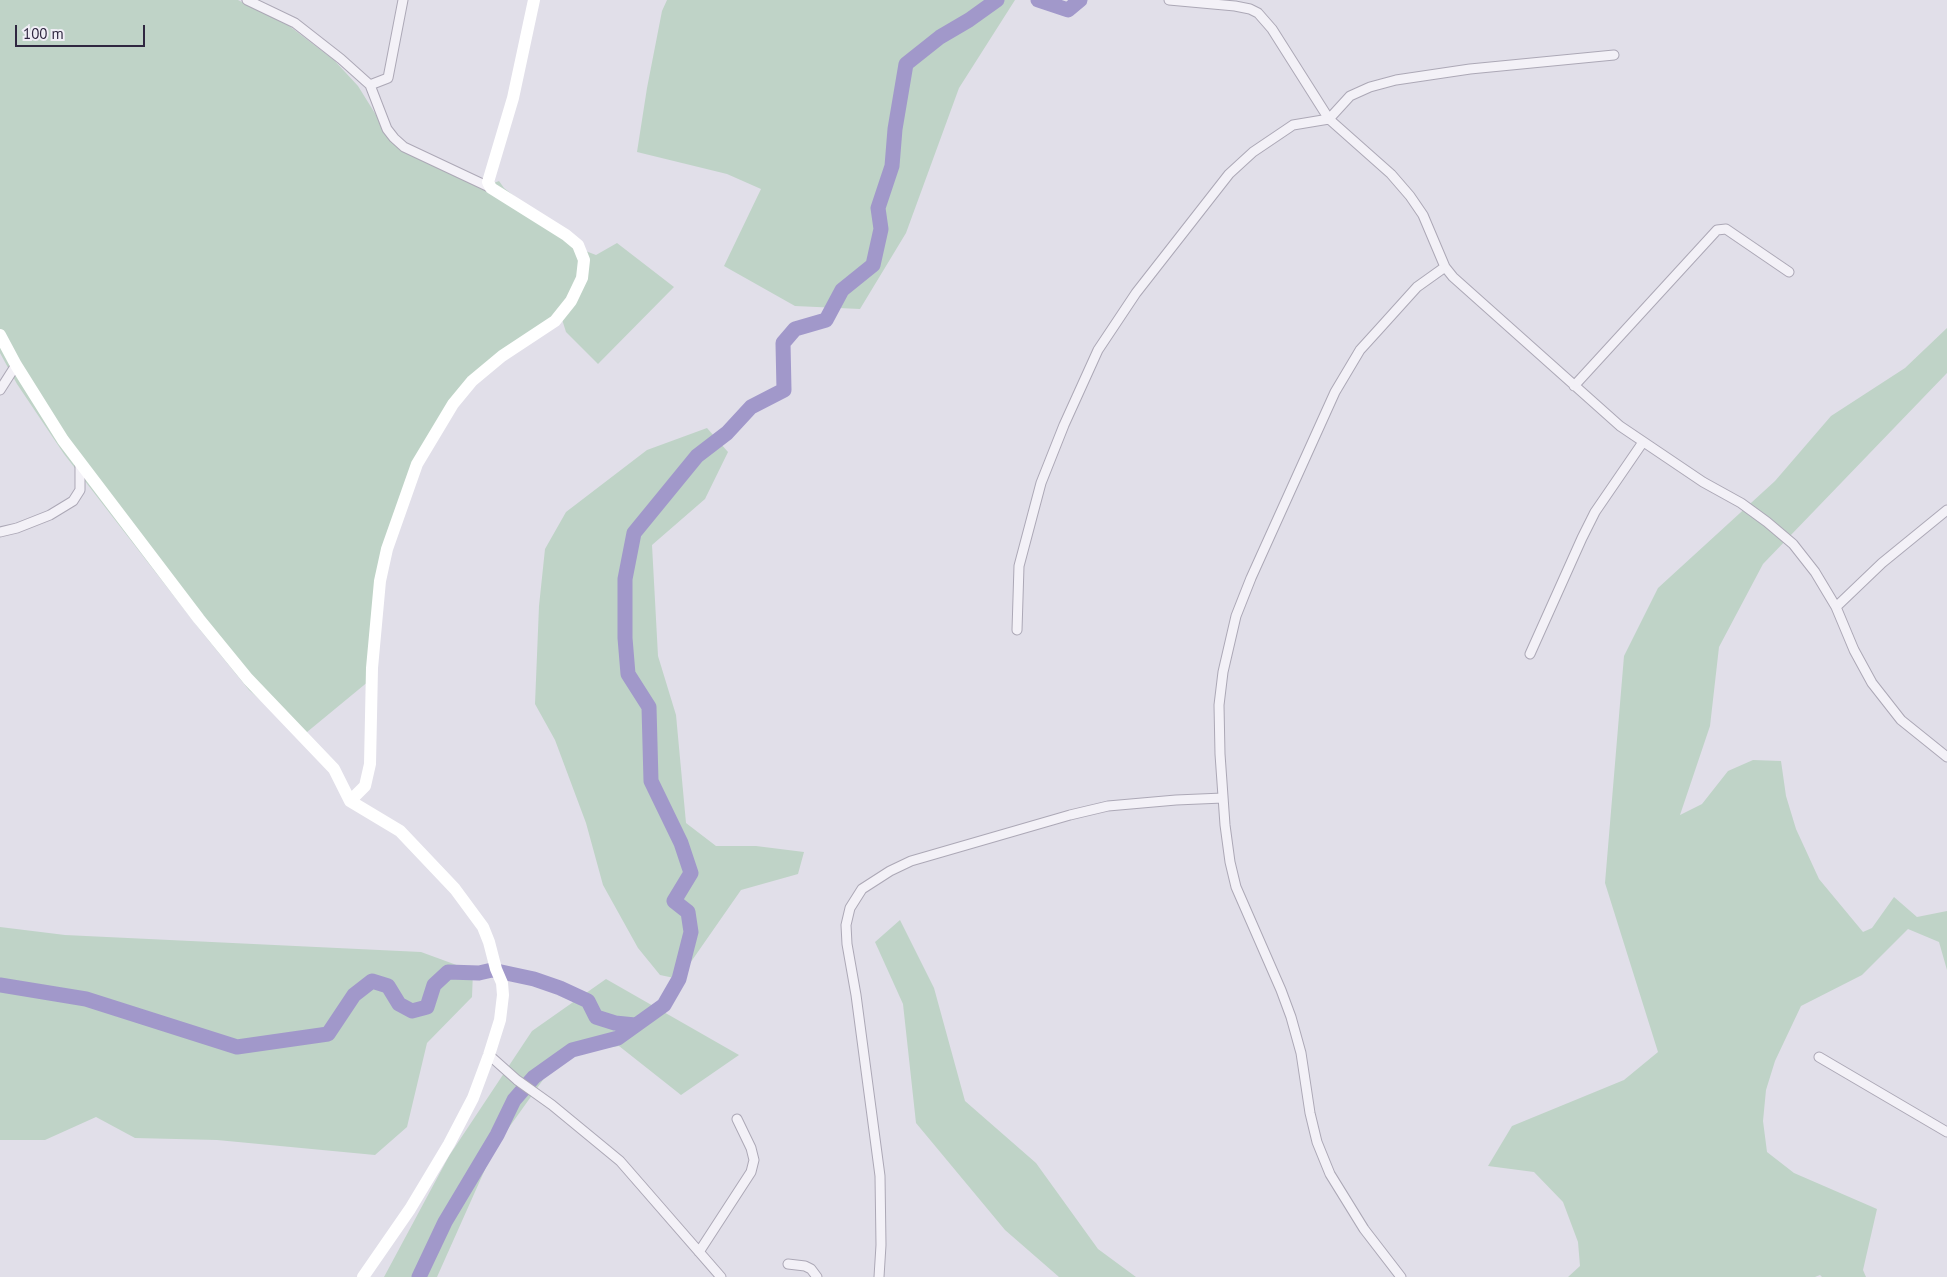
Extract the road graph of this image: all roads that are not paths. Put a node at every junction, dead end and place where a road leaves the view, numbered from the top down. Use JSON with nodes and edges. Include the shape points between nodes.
{"nodes":[{"id":1,"x":248,"y":0,"type":"edge"},
{"id":2,"x":403,"y":0,"type":"edge"},
{"id":3,"x":534,"y":0,"type":"edge"},
{"id":4,"x":1169,"y":0,"type":"edge"},
{"id":5,"x":1614,"y":55,"type":"dead end"},
{"id":6,"x":370,"y":85,"type":"junction"},
{"id":7,"x":1329,"y":119,"type":"junction"},
{"id":8,"x":489,"y":187,"type":"junction"},
{"id":9,"x":1445,"y":267,"type":"junction"},
{"id":10,"x":1789,"y":272,"type":"dead end"},
{"id":11,"x":0,"y":335,"type":"edge"},
{"id":12,"x":16,"y":365,"type":"junction"},
{"id":13,"x":1574,"y":386,"type":"junction"},
{"id":14,"x":0,"y":390,"type":"edge"},
{"id":15,"x":1643,"y":442,"type":"junction"},
{"id":16,"x":80,"y":464,"type":"junction"},
{"id":17,"x":1947,"y":510,"type":"edge"},
{"id":18,"x":0,"y":532,"type":"edge"},
{"id":19,"x":1836,"y":607,"type":"junction"},
{"id":20,"x":1016,"y":630,"type":"dead end"},
{"id":21,"x":1530,"y":654,"type":"dead end"},
{"id":22,"x":1947,"y":757,"type":"edge"},
{"id":23,"x":1223,"y":798,"type":"junction"},
{"id":24,"x":350,"y":801,"type":"junction"},
{"id":25,"x":489,"y":1055,"type":"junction"},
{"id":26,"x":1819,"y":1057,"type":"dead end"},
{"id":27,"x":737,"y":1119,"type":"dead end"},
{"id":28,"x":1947,"y":1132,"type":"edge"},
{"id":29,"x":699,"y":1252,"type":"junction"},
{"id":30,"x":788,"y":1264,"type":"dead end"},
{"id":31,"x":363,"y":1277,"type":"edge"},
{"id":32,"x":721,"y":1277,"type":"edge"},
{"id":33,"x":817,"y":1277,"type":"edge"},
{"id":34,"x":879,"y":1277,"type":"edge"},
{"id":35,"x":1401,"y":1277,"type":"edge"}],
"edges":[{"from":1,"to":6,"type":"street","via":[[295,23]]},
{"from":2,"to":6,"type":"street","via":[[388,78]]},
{"from":3,"to":8,"type":"main road"},
{"from":4,"to":7,"type":"street","via":[[1235,6],[1258,12]]},
{"from":5,"to":7,"type":"street","via":[[1396,80],[1350,96]]},
{"from":6,"to":8,"type":"street","via":[[394,138],[404,146]]},
{"from":7,"to":9,"type":"street","via":[[1391,174],[1410,196],[1423,215]]},
{"from":7,"to":20,"type":"street","via":[[1293,125],[1253,152],[1228,174],[1146,280],[1098,350],[1041,483],[1019,566]]},
{"from":8,"to":24,"type":"main road","via":[[578,245],[584,260],[582,278],[571,301],[555,321],[502,356],[472,381],[453,404],[416,464],[387,549],[380,581],[372,668],[370,764],[365,786]]},
{"from":9,"to":13,"type":"street","via":[[1453,278]]},
{"from":9,"to":23,"type":"street","via":[[1417,287],[1350,365],[1251,578],[1236,616],[1223,672],[1219,705]]},
{"from":10,"to":13,"type":"street","via":[[1726,229],[1717,230]]},
{"from":11,"to":12,"type":"main road"},
{"from":12,"to":14,"type":"street"},
{"from":12,"to":16,"type":"main road"},
{"from":13,"to":15,"type":"street"},
{"from":15,"to":19,"type":"street","via":[[1767,522],[1793,544]]},
{"from":15,"to":21,"type":"street","via":[[1590,521]]},
{"from":16,"to":18,"type":"street","via":[[80,490],[73,501],[17,528]]},
{"from":16,"to":24,"type":"main road","via":[[242,672],[334,769]]},
{"from":17,"to":19,"type":"street","via":[[1882,563]]},
{"from":19,"to":22,"type":"street","via":[[1872,683],[1901,720]]},
{"from":23,"to":34,"type":"street","via":[[1108,806],[1070,815],[911,862],[862,889],[850,908],[846,944],[880,1176]]},
{"from":23,"to":35,"type":"street","via":[[1236,887],[1291,1018],[1301,1053],[1317,1142],[1330,1174],[1364,1228]]},
{"from":24,"to":25,"type":"main road","via":[[400,831],[455,889],[483,927],[502,983],[503,1006]]},
{"from":25,"to":29,"type":"street","via":[[620,1161]]},
{"from":25,"to":31,"type":"main road","via":[[473,1098],[449,1144],[410,1209]]},
{"from":26,"to":28,"type":"street"},
{"from":27,"to":29,"type":"street","via":[[751,1148],[754,1160],[751,1172]]},
{"from":29,"to":32,"type":"street"},
{"from":30,"to":33,"type":"street","via":[[806,1266]]}]}
